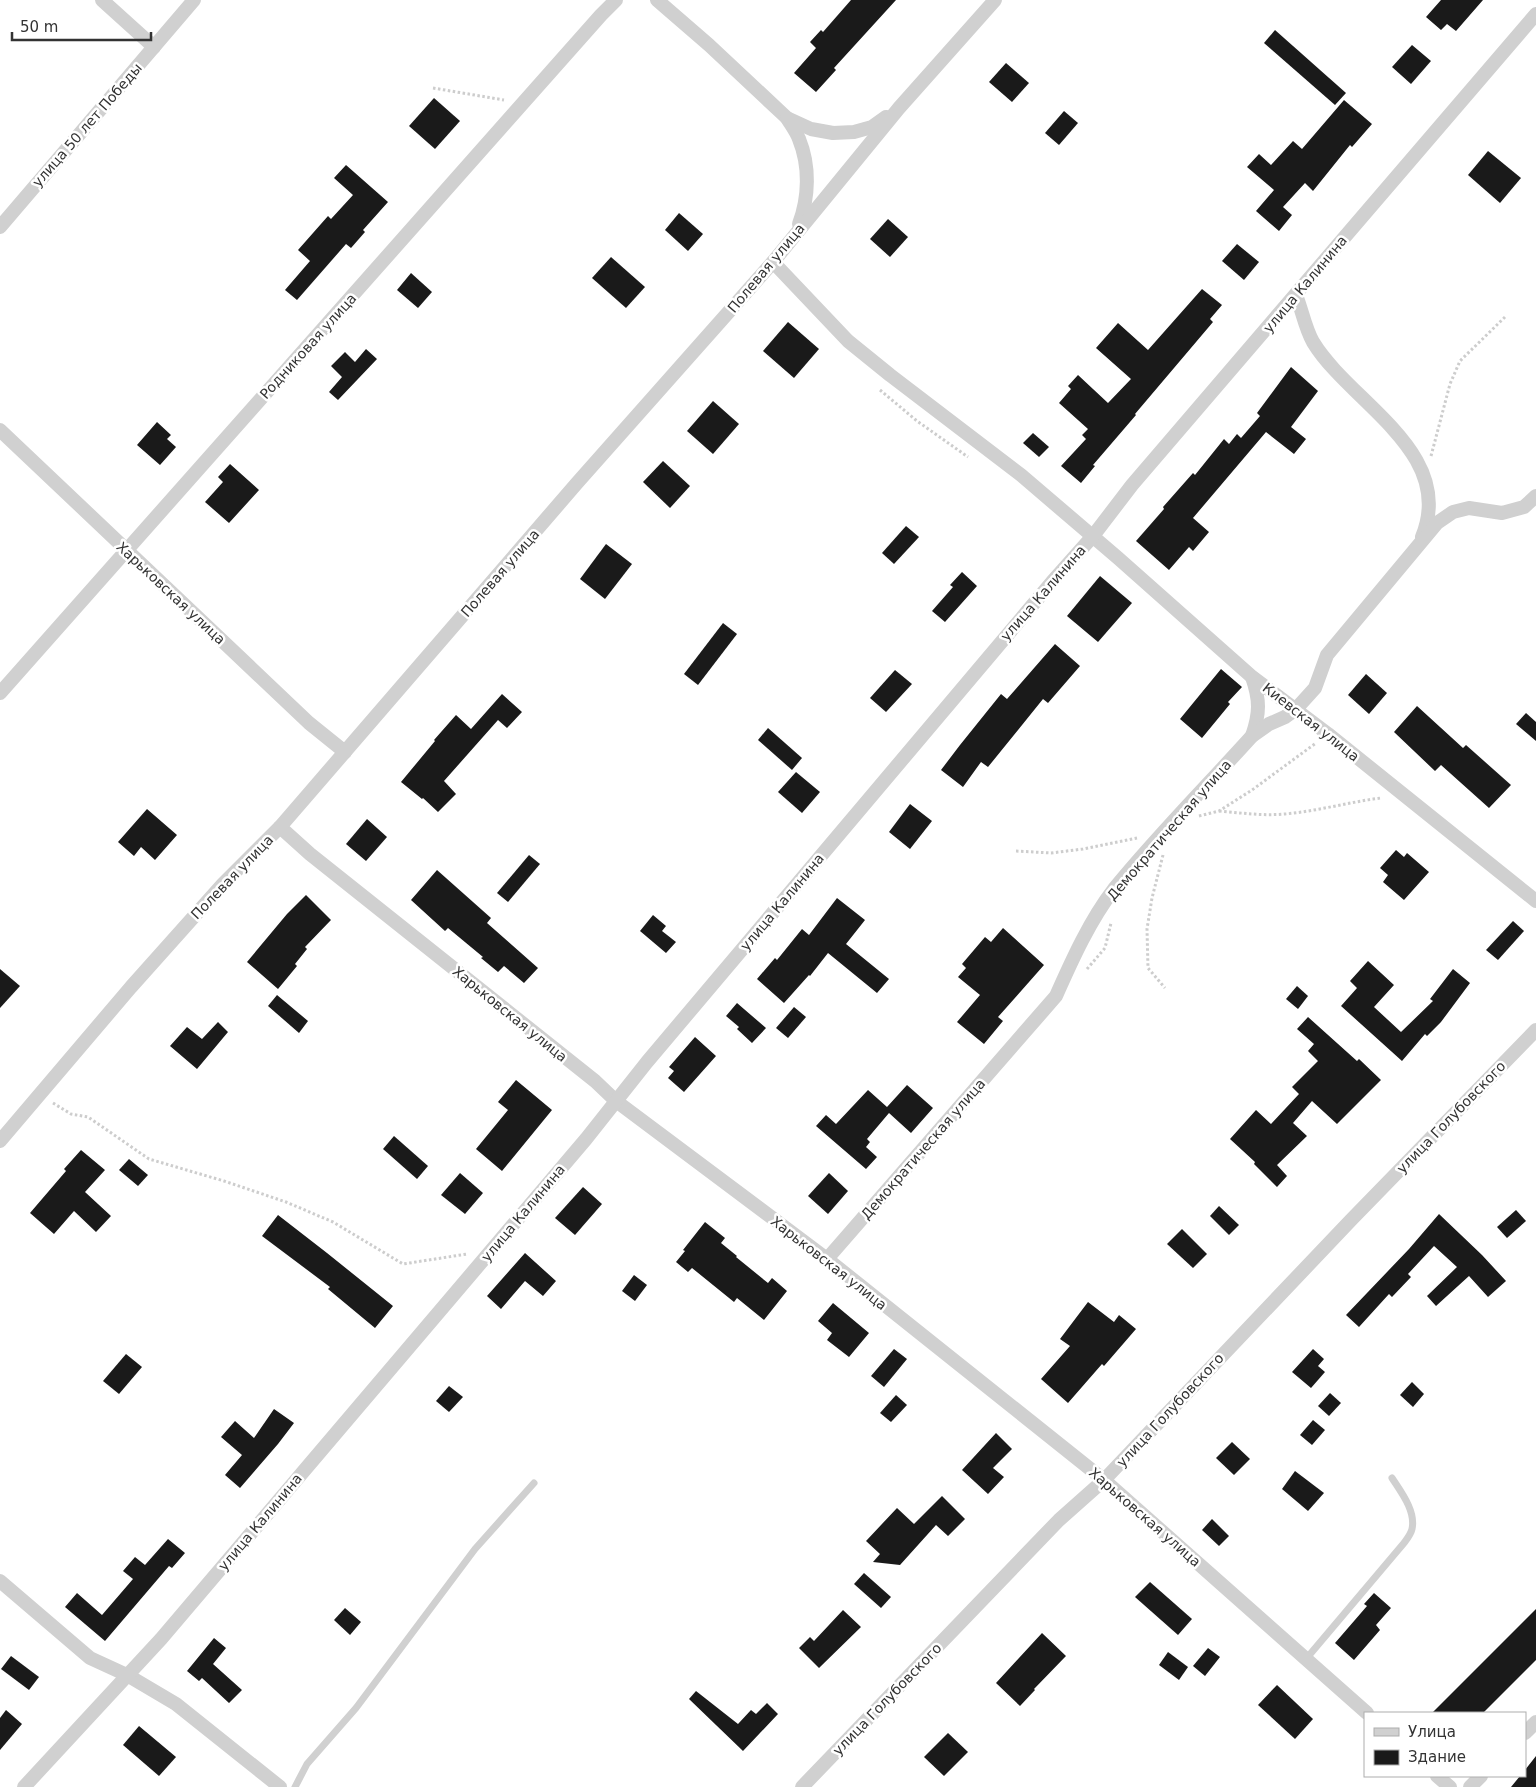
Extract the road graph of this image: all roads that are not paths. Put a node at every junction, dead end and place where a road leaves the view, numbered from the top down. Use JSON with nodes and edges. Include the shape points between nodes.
{"nodes":[{"id":1,"x":102,"y":0,"type":"edge"},
{"id":2,"x":194,"y":0,"type":"edge"},
{"id":3,"x":616,"y":0,"type":"edge"},
{"id":4,"x":657,"y":0,"type":"edge"},
{"id":5,"x":995,"y":0,"type":"edge"},
{"id":6,"x":1536,"y":14,"type":"edge"},
{"id":7,"x":154,"y":47,"type":"junction"},
{"id":8,"x":899,"y":108,"type":"junction"},
{"id":9,"x":787,"y":118,"type":"junction"},
{"id":10,"x":0,"y":227,"type":"edge"},
{"id":11,"x":794,"y":235,"type":"junction"},
{"id":12,"x":773,"y":262,"type":"junction"},
{"id":13,"x":1296,"y":295,"type":"junction"},
{"id":14,"x":0,"y":430,"type":"edge"},
{"id":15,"x":1536,"y":496,"type":"edge"},
{"id":16,"x":1093,"y":536,"type":"junction"},
{"id":17,"x":1420,"y":543,"type":"junction"},
{"id":18,"x":127,"y":551,"type":"junction"},
{"id":19,"x":1251,"y":676,"type":"junction"},
{"id":20,"x":0,"y":693,"type":"edge"},
{"id":21,"x":1296,"y":709,"type":"junction"},
{"id":22,"x":1252,"y":736,"type":"junction"},
{"id":23,"x":345,"y":752,"type":"junction"},
{"id":24,"x":280,"y":827,"type":"junction"},
{"id":25,"x":1536,"y":901,"type":"edge"},
{"id":26,"x":1536,"y":1030,"type":"edge"},
{"id":27,"x":616,"y":1101,"type":"junction"},
{"id":28,"x":0,"y":1141,"type":"edge"},
{"id":29,"x":827,"y":1259,"type":"junction"},
{"id":30,"x":1392,"y":1478,"type":"dead end"},
{"id":31,"x":1104,"y":1480,"type":"junction"},
{"id":32,"x":534,"y":1483,"type":"dead end"},
{"id":33,"x":0,"y":1581,"type":"edge"},
{"id":34,"x":1306,"y":1659,"type":"junction"},
{"id":35,"x":127,"y":1675,"type":"junction"},
{"id":36,"x":1366,"y":1712,"type":"edge"},
{"id":37,"x":1536,"y":1722,"type":"edge"},
{"id":38,"x":1526,"y":1732,"type":"edge"},
{"id":39,"x":1438,"y":1777,"type":"edge"},
{"id":40,"x":1480,"y":1777,"type":"edge"},
{"id":41,"x":24,"y":1787,"type":"edge"},
{"id":42,"x":280,"y":1787,"type":"edge"},
{"id":43,"x":295,"y":1787,"type":"edge"},
{"id":44,"x":802,"y":1787,"type":"edge"},
{"id":45,"x":1450,"y":1787,"type":"edge"},
{"id":46,"x":1470,"y":1787,"type":"edge"}],
"edges":[{"from":1,"to":7,"type":"street"},
{"from":2,"to":7,"type":"street","name":"улица 50 лет Победы"},
{"from":3,"to":18,"type":"street","name":"Родниковая улица"},
{"from":4,"to":9,"type":"street"},
{"from":5,"to":8,"type":"street","name":"Полевая улица"},
{"from":6,"to":13,"type":"street","name":"улица Калинина"},
{"from":7,"to":10,"type":"street","name":"улица 50 лет Победы"},
{"from":8,"to":9,"type":"street","via":[[872,127],[854,132],[811,129]]},
{"from":8,"to":11,"type":"street","name":"Полевая улица"},
{"from":9,"to":11,"type":"street","via":[[799,137],[807,179],[805,207]]},
{"from":11,"to":12,"type":"street","name":"Полевая улица"},
{"from":12,"to":16,"type":"street","name":"Киевская улица","via":[[848,341],[1021,475]]},
{"from":12,"to":23,"type":"street","name":"Полевая улица"},
{"from":13,"to":16,"type":"street","name":"улица Калинина","via":[[1132,485]]},
{"from":13,"to":17,"type":"street","via":[[1312,341],[1389,423],[1410,450],[1426,479],[1428,513]]},
{"from":14,"to":18,"type":"street","name":"Харьковская улица"},
{"from":15,"to":17,"type":"street","name":"Демократическая улица","via":[[1524,508],[1502,513],[1469,508],[1453,512],[1437,523]]},
{"from":16,"to":19,"type":"street","name":"Киевская улица"},
{"from":16,"to":27,"type":"street","name":"улица Калинина"},
{"from":17,"to":21,"type":"street","name":"Демократическая улица","via":[[1327,655],[1315,688]]},
{"from":18,"to":20,"type":"street","name":"Родниковая улица"},
{"from":18,"to":23,"type":"street","name":"Харьковская улица","via":[[309,723]]},
{"from":19,"to":21,"type":"street","name":"Киевская улица"},
{"from":19,"to":22,"type":"street","via":[[1259,709]]},
{"from":21,"to":22,"type":"street","name":"Демократическая улица"},
{"from":21,"to":25,"type":"street","name":"Киевская улица"},
{"from":22,"to":29,"type":"street","name":"Демократическая улица","via":[[1113,890],[1079,945],[1056,996]]},
{"from":23,"to":24,"type":"street","name":"Полевая улица"},
{"from":24,"to":27,"type":"street","name":"Харьковская улица"},
{"from":24,"to":28,"type":"street","name":"Полевая улица","via":[[223,884],[144,972]]},
{"from":26,"to":31,"type":"street","name":"улица Голубовского","via":[[1350,1220]]},
{"from":27,"to":29,"type":"street","name":"Харьковская улица"},
{"from":27,"to":35,"type":"street","name":"улица Калинина"},
{"from":29,"to":31,"type":"street","name":"Харьковская улица"},
{"from":30,"to":34,"type":"lane","via":[[1409,1508],[1412,1530]]},
{"from":31,"to":34,"type":"street","name":"Харьковская улица"},
{"from":31,"to":44,"type":"street","name":"улица Голубовского","via":[[1052,1527]]},
{"from":32,"to":43,"type":"lane","via":[[475,1549],[356,1708],[307,1764]]},
{"from":33,"to":35,"type":"street","via":[[90,1658]]},
{"from":34,"to":36,"type":"street","name":"Харьковская улица"},
{"from":35,"to":41,"type":"street","name":"улица Калинина"},
{"from":35,"to":42,"type":"street","via":[[176,1704]]},
{"from":37,"to":38,"type":"street"},
{"from":39,"to":45,"type":"street"},
{"from":40,"to":46,"type":"street"}]}
